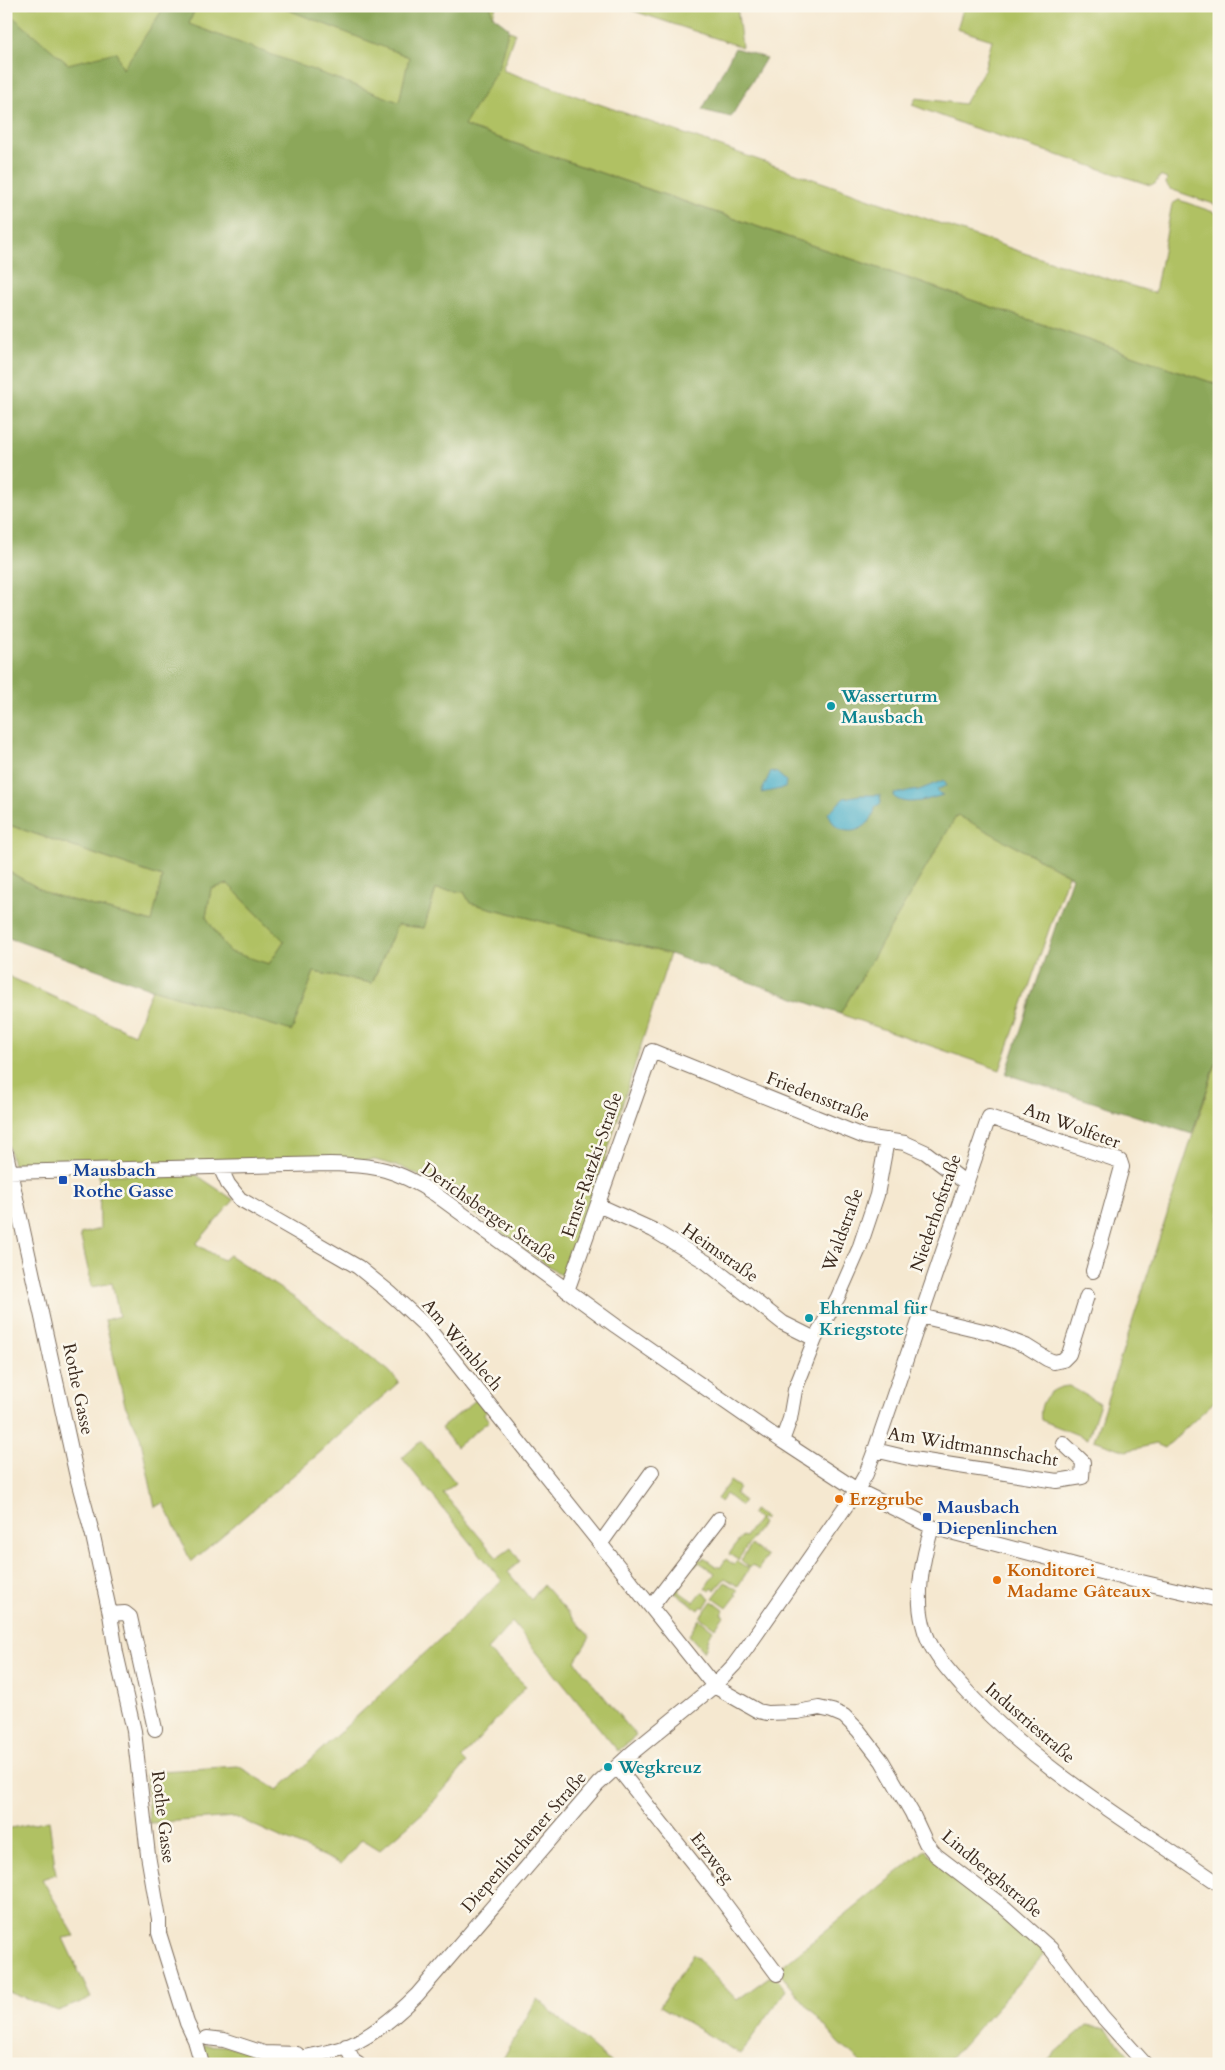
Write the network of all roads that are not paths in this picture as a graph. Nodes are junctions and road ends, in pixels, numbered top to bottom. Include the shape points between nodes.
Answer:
1 (652, 1051) joint
2 (990, 1117) joint
3 (887, 1140) junction
4 (6, 1153) edge
5 (220, 1167) junction
6 (8, 1172) edge
7 (966, 1183) junction
8 (598, 1205) junction
9 (1093, 1271) dead end
10 (567, 1291) junction
11 (1086, 1296) dead end
12 (920, 1316) junction
13 (815, 1339) junction
14 (782, 1442) junction
15 (1063, 1443) dead end
16 (875, 1450) junction
17 (652, 1472) dead end
18 (857, 1490) junction
19 (719, 1519) dead end
20 (932, 1527) junction
21 (601, 1543) junction
22 (1219, 1600) edge
23 (652, 1606) junction
24 (110, 1614) junction
25 (714, 1686) junction
26 (155, 1729) dead end
27 (617, 1767) junction
28 (1219, 1884) edge
29 (777, 1974) dead end
30 (346, 2046) junction
31 (201, 2049) edge
32 (317, 2054) junction
33 (278, 2064) edge
34 (358, 2064) edge
35 (1145, 2064) edge

1 - 3 street, Friedensstraße via 865,1137
1 - 8 street, Ernst-Ratzki-Straße
2 - 7 street, Niederhofstraße
2 - 9 street, Am Wolfeter via 1120,1161 1122,1166
3 - 7 street, Friedensstraße via 905,1143 925,1152
3 - 13 street, Waldstraße via 877,1195 859,1250
4 - 6 street, Rothe Gasse
5 - 6 street, Derichsberger Straße
5 - 10 street, Derichsberger Straße via 355,1164 395,1172 435,1194
5 - 21 street, Am Wimblech via 240,1199 358,1267 414,1315 446,1350
6 - 24 street, Rothe Gasse
7 - 12 street, Niederhofstraße
8 - 10 street, Ernst-Ratzki-Straße
8 - 13 street, Heimstraße via 653,1230 706,1262 783,1323
10 - 14 street, Derichsberger Straße
11 - 12 street via 1069,1354 1054,1362 1026,1346 992,1333
12 - 16 street, Niederhofstraße
13 - 14 street, Waldstraße via 795,1390
14 - 18 street, Derichsberger Straße
15 - 16 street, Am Widtmannschacht via 1083,1462 1082,1477 1057,1481
16 - 18 street, Niederhofstraße
17 - 21 street
18 - 20 street, Derichsberger Straße
18 - 25 street, Diepenlinchener Straße via 748,1646
19 - 23 street
20 - 22 street, Derichsberger Straße
20 - 28 street, Industriestraße via 924,1556 921,1613 924,1631 935,1654 951,1674 983,1710 1038,1759
21 - 23 street, Am Wimblech
23 - 25 street, Am Wimblech
24 - 26 street via 125,1613 130,1617
24 - 31 street, Rothe Gasse via 134,1730 159,1933 186,2023
25 - 27 street, Diepenlinchener Straße
25 - 35 street, Lindberghstraße via 758,1711 797,1712 818,1708 844,1716 882,1761 926,1843 936,1855 1004,1907 1051,1949 1102,2016
27 - 29 street, Erzweg
27 - 30 street, Diepenlinchener Straße via 598,1784 418,1995 399,2014
30 - 32 street, Diepenlinchener Straße
30 - 34 street
31 - 32 street via 224,2040 264,2053
32 - 33 street, Diepenlinchener Straße

